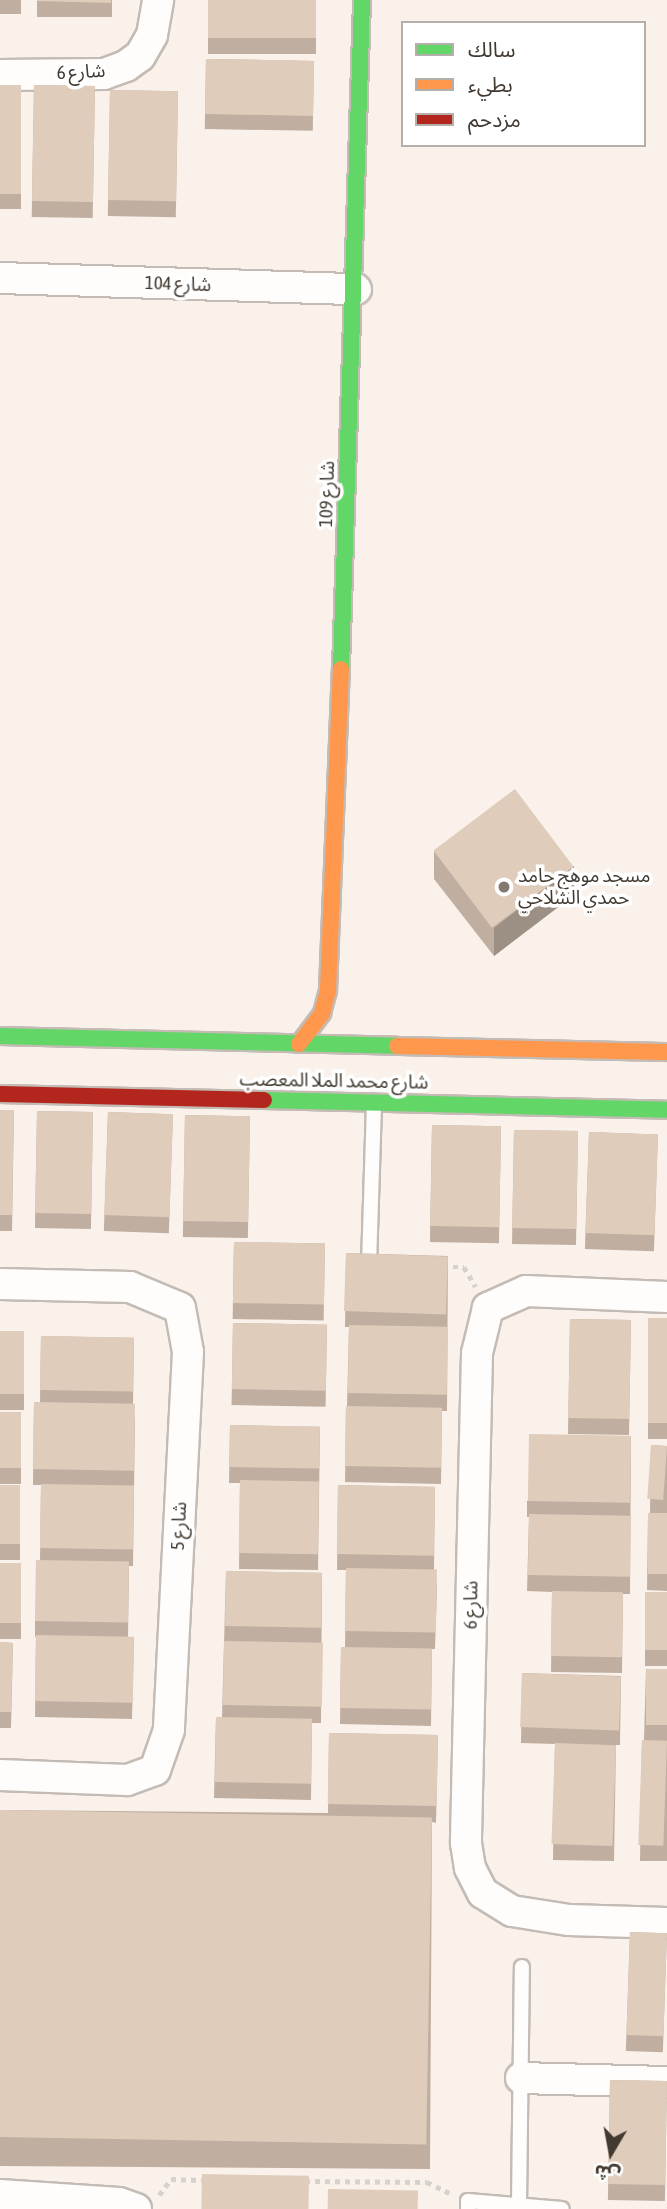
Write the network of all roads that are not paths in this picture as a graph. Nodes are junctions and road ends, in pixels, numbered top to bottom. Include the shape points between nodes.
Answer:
1 (158, 0) edge
2 (362, 0) edge
3 (0, 75) edge
4 (0, 278) edge
5 (356, 289) junction
6 (328, 990) junction
7 (337, 1014) dead end
8 (348, 1030) dead end
9 (0, 1036) edge
10 (299, 1044) junction
11 (364, 1045) junction
12 (667, 1052) edge
13 (0, 1094) edge
14 (374, 1103) junction
15 (667, 1110) edge
16 (369, 1264) edge
17 (0, 1284) edge
18 (667, 1297) edge
19 (0, 1775) edge
20 (667, 1923) edge
21 (522, 1967) dead end
22 (521, 2078) junction
23 (667, 2082) edge
24 (0, 2195) edge
25 (146, 2204) edge
26 (519, 2204) junction
27 (468, 2205) edge
28 (562, 2209) edge

1 - 3 street, شارع 6 via 152,35 140,57 126,66 104,74
2 - 5 street, شارع 109
4 - 5 street, شارع 104
5 - 6 street, شارع 109
6 - 7 street, شارع 109
6 - 10 street, شارع 109 via 322,1013
8 - 11 street
9 - 10 street, شارع محمد الملا المعصب
10 - 11 street, شارع محمد الملا المعصب
11 - 12 street, شارع محمد الملا المعصب
13 - 14 street, شارع محمد الملا المعصب
14 - 15 street, شارع محمد الملا المعصب
14 - 16 lane
17 - 19 street, شارع 5 via 130,1287 180,1308 188,1352 169,1730 155,1770 127,1780
18 - 20 street, شارع 6 via 526,1291 488,1308 477,1353 466,1829 470,1868 483,1893 512,1911 569,1920
21 - 22 lane
22 - 23 street
22 - 26 lane
24 - 25 street
26 - 27 lane
26 - 28 lane

